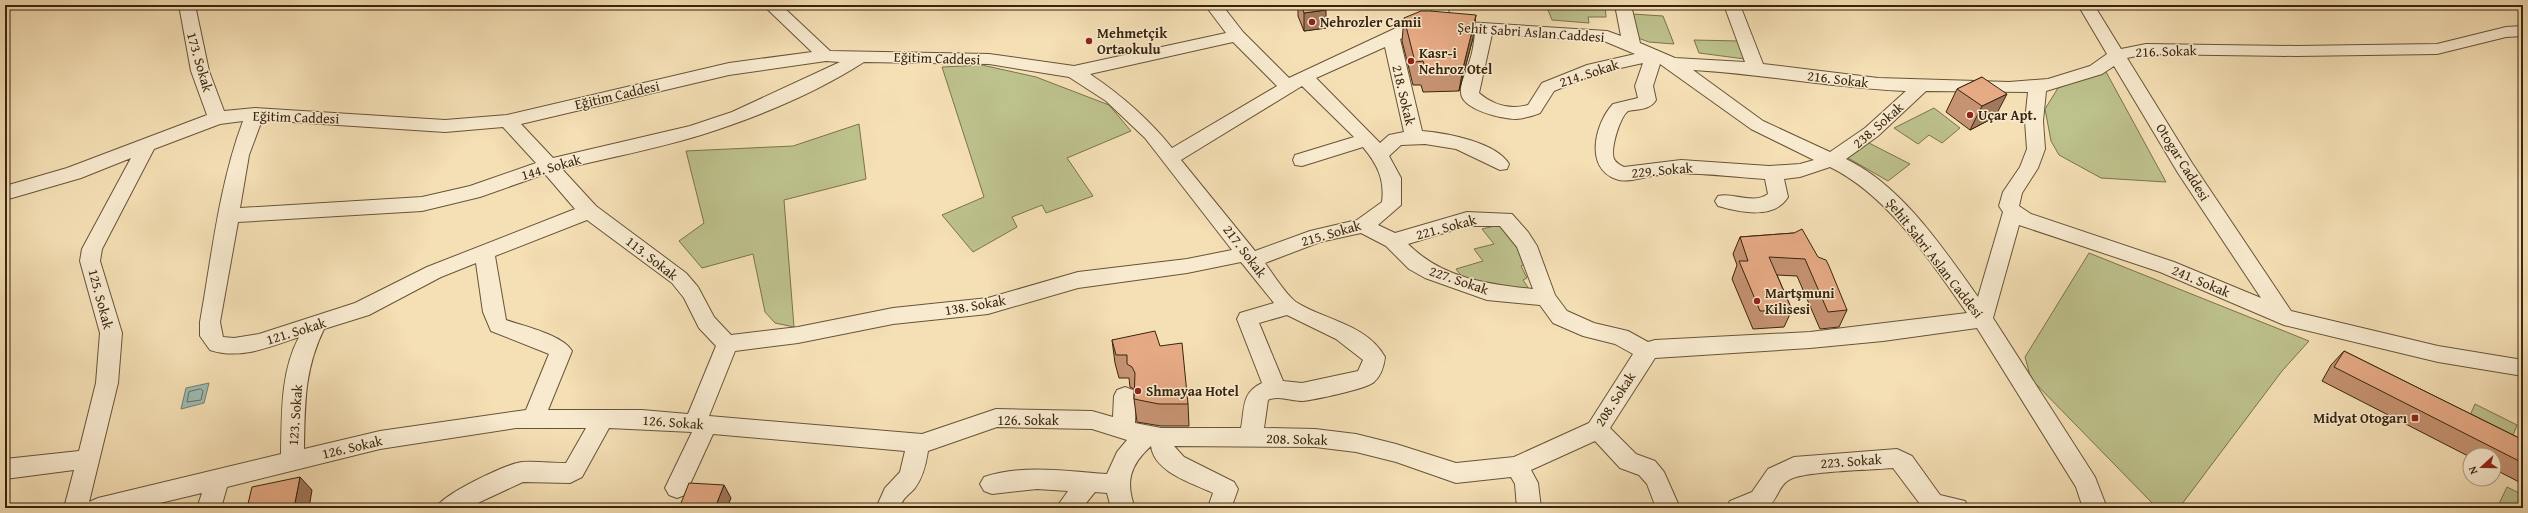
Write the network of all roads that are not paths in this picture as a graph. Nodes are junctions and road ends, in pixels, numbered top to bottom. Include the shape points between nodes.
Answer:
1 (187, 5) edge
2 (771, 5) edge
3 (1213, 5) edge
4 (1440, 5) edge
5 (1623, 5) edge
6 (1732, 5) edge
7 (2086, 5) edge
8 (1444, 26) junction
9 (1485, 28) junction
10 (2523, 31) edge
11 (1237, 36) junction
12 (1390, 37) junction
13 (1632, 46) junction
14 (1654, 55) junction
15 (2118, 55) junction
16 (826, 56) junction
17 (860, 57) junction
18 (1672, 63) junction
19 (1756, 69) junction
20 (1074, 72) junction
21 (1296, 83) junction
22 (1922, 86) junction
23 (2038, 86) junction
24 (255, 114) junction
25 (217, 118) junction
26 (507, 121) junction
27 (1414, 137) junction
28 (1365, 140) junction
29 (146, 147) junction
30 (1380, 154) junction
31 (1170, 158) junction
32 (1302, 160) dead end
33 (1830, 160) junction
34 (1500, 164) dead end
35 (547, 166) junction
36 (1773, 171) junction
37 (7, 196) edge
38 (1725, 201) dead end
39 (589, 211) junction
40 (2013, 212) junction
41 (228, 216) junction
42 (1363, 226) junction
43 (1393, 241) junction
44 (485, 252) junction
45 (1248, 257) junction
46 (1546, 298) junction
47 (1288, 307) junction
48 (2284, 317) junction
49 (1982, 319) junction
50 (316, 325) junction
51 (727, 344) junction
52 (1647, 352) junction
53 (2523, 368) edge
54 (1274, 389) junction
55 (1125, 396) dead end
56 (533, 419) junction
57 (602, 419) junction
58 (701, 423) junction
59 (1597, 429) junction
60 (1123, 430) junction
61 (1155, 436) junction
62 (1251, 437) junction
63 (918, 443) junction
64 (87, 459) junction
65 (292, 462) junction
66 (9, 464) edge
67 (1517, 466) junction
68 (218, 478) junction
69 (1089, 483) junction
70 (992, 484) dead end
71 (1117, 484) junction
72 (677, 488) dead end
73 (76, 508) edge
74 (98, 508) edge
75 (209, 508) edge
76 (448, 508) edge
77 (888, 508) edge
78 (1068, 508) edge
79 (1123, 508) edge
80 (1224, 508) edge
81 (1529, 508) edge
82 (1668, 508) edge
83 (1738, 508) edge
84 (1942, 508) edge
85 (2095, 508) edge

1 - 25 street, 173. Sokak via 200,71
2 - 16 street
3 - 11 street, 215. Sokak
4 - 8 street
5 - 13 street
6 - 19 street
7 - 15 street, Otogar Caddesi
8 - 9 street, Şehit Sabri Aslan Caddesi
8 - 12 street, Şehit Sabri Aslan Caddesi via 1418,28
9 - 13 street, Şehit Sabri Aslan Caddesi via 1607,36
9 - 14 street, 214. Sokak via 1470,95 1484,108 1511,113 1534,109 1548,87 1593,69
10 - 15 street, 216. Sokak via 2506,32 2437,49 2146,49
11 - 20 street, Eğitim Caddesi
11 - 21 street, 215. Sokak
12 - 21 street, Şehit Sabri Aslan Caddesi
12 - 27 street, 218. Sokak
13 - 14 street, Şehit Sabri Aslan Caddesi
14 - 18 street, Şehit Sabri Aslan Caddesi
14 - 36 street, 229. Sokak via 1644,86 1647,100 1644,103 1622,106 1616,112 1603,146 1606,162 1612,170 1621,174 1689,166
15 - 23 street, 216. Sokak via 2096,70
15 - 48 street, Otogar Caddesi via 2184,168
16 - 17 street, Eğitim Caddesi
16 - 26 street, Eğitim Caddesi via 729,69
17 - 20 street, Eğitim Caddesi via 989,60
17 - 35 street, 144. Sokak via 836,72 738,116 694,131
18 - 19 street, 216. Sokak
18 - 33 street, Şehit Sabri Aslan Caddesi via 1757,125
19 - 22 street, 216. Sokak via 1878,84
20 - 31 street, 217. Sokak via 1112,97 1151,134
21 - 28 street, 215. Sokak
21 - 31 street, Şehit Sabri Aslan Caddesi
22 - 23 street, 216. Sokak
22 - 33 street, 238. Sokak via 1853,147
23 - 40 street via 2034,120 2036,149 2029,168 2013,192 2009,206
24 - 25 street, Eğitim Caddesi
24 - 26 street, Eğitim Caddesi via 445,126
24 - 41 street, 121. Sokak via 240,155
25 - 29 street, Eğitim Caddesi
26 - 35 street, 113. Sokak via 526,136
27 - 30 street, 218. Sokak via 1396,139
27 - 34 street via 1450,141 1490,156
28 - 30 street, 215. Sokak
28 - 32 street
29 - 37 street, Eğitim Caddesi
29 - 64 street, 125. Sokak via 92,249 90,260 111,333 107,383
30 - 42 street, 215. Sokak via 1390,172 1394,188 1391,205
31 - 45 street, 217. Sokak via 1228,228
33 - 36 street, 229. Sokak via 1796,171
33 - 49 street, Şehit Sabri Aslan Caddesi via 1854,171 1882,190 1936,256
35 - 39 street, 113. Sokak
35 - 41 street, 144. Sokak via 473,192 422,204
36 - 38 street via 1778,197 1773,202 1751,206
39 - 44 street, 121. Sokak
39 - 51 street, 113. Sokak via 642,248 680,279 698,303 705,320
40 - 48 street, 241. Sokak via 2024,219 2167,267
40 - 49 street
41 - 50 street, 121. Sokak via 210,322 212,336 217,344 234,346 259,342
42 - 43 street, 227. Sokak
42 - 45 street, 215. Sokak via 1317,236
43 - 46 street, 227. Sokak via 1416,264 1432,273 1487,292
43 - 46 street, 221. Sokak via 1467,219 1505,219 1515,228 1532,255
44 - 50 street, 121. Sokak via 434,272 362,309
44 - 56 street via 492,312 498,325 550,344 561,351
45 - 47 street, 217. Sokak
45 - 51 street, 138. Sokak via 1078,280 988,306 893,316 798,335
46 - 52 street via 1560,318 1590,330 1621,337
47 - 54 street via 1247,319
47 - 54 street via 1334,326 1362,345 1374,357 1373,367 1366,377 1348,383 1302,392
48 - 53 street, 241. Sokak via 2438,354
49 - 52 street via 1868,335 1655,348
49 - 85 street, Şehit Sabri Aslan Caddesi via 2087,484
50 - 65 street, 123. Sokak via 302,352 294,394
51 - 58 street
52 - 59 street, 208. Sokak
54 - 62 street via 1258,395
55 - 60 street
56 - 57 street, 126. Sokak
56 - 65 street, 126. Sokak via 516,419 417,434
57 - 58 street, 126. Sokak
57 - 76 street via 570,473 521,472 468,495
58 - 63 street, 126. Sokak
58 - 72 street
59 - 67 street, 208. Sokak
59 - 82 street via 1628,461 1647,468 1656,479
60 - 61 street, 126. Sokak
60 - 63 street, 126. Sokak via 1092,420 996,418 944,437
61 - 62 street, 126. Sokak
61 - 71 street via 1128,452 1119,470
61 - 80 street via 1163,452 1176,464 1226,489 1221,504
62 - 67 street, 208. Sokak via 1315,438 1356,443 1456,473
63 - 77 street via 912,472 905,484 895,490
64 - 66 street
64 - 73 street, 125. Sokak
65 - 68 street, 126. Sokak
67 - 81 street via 1526,483
68 - 74 street, 126. Sokak
68 - 75 street
69 - 70 street via 1036,479
69 - 71 street
69 - 78 street
71 - 79 street
83 - 84 street, 223. Sokak via 1766,495 1772,479 1797,465 1897,458 1906,462 1929,497

